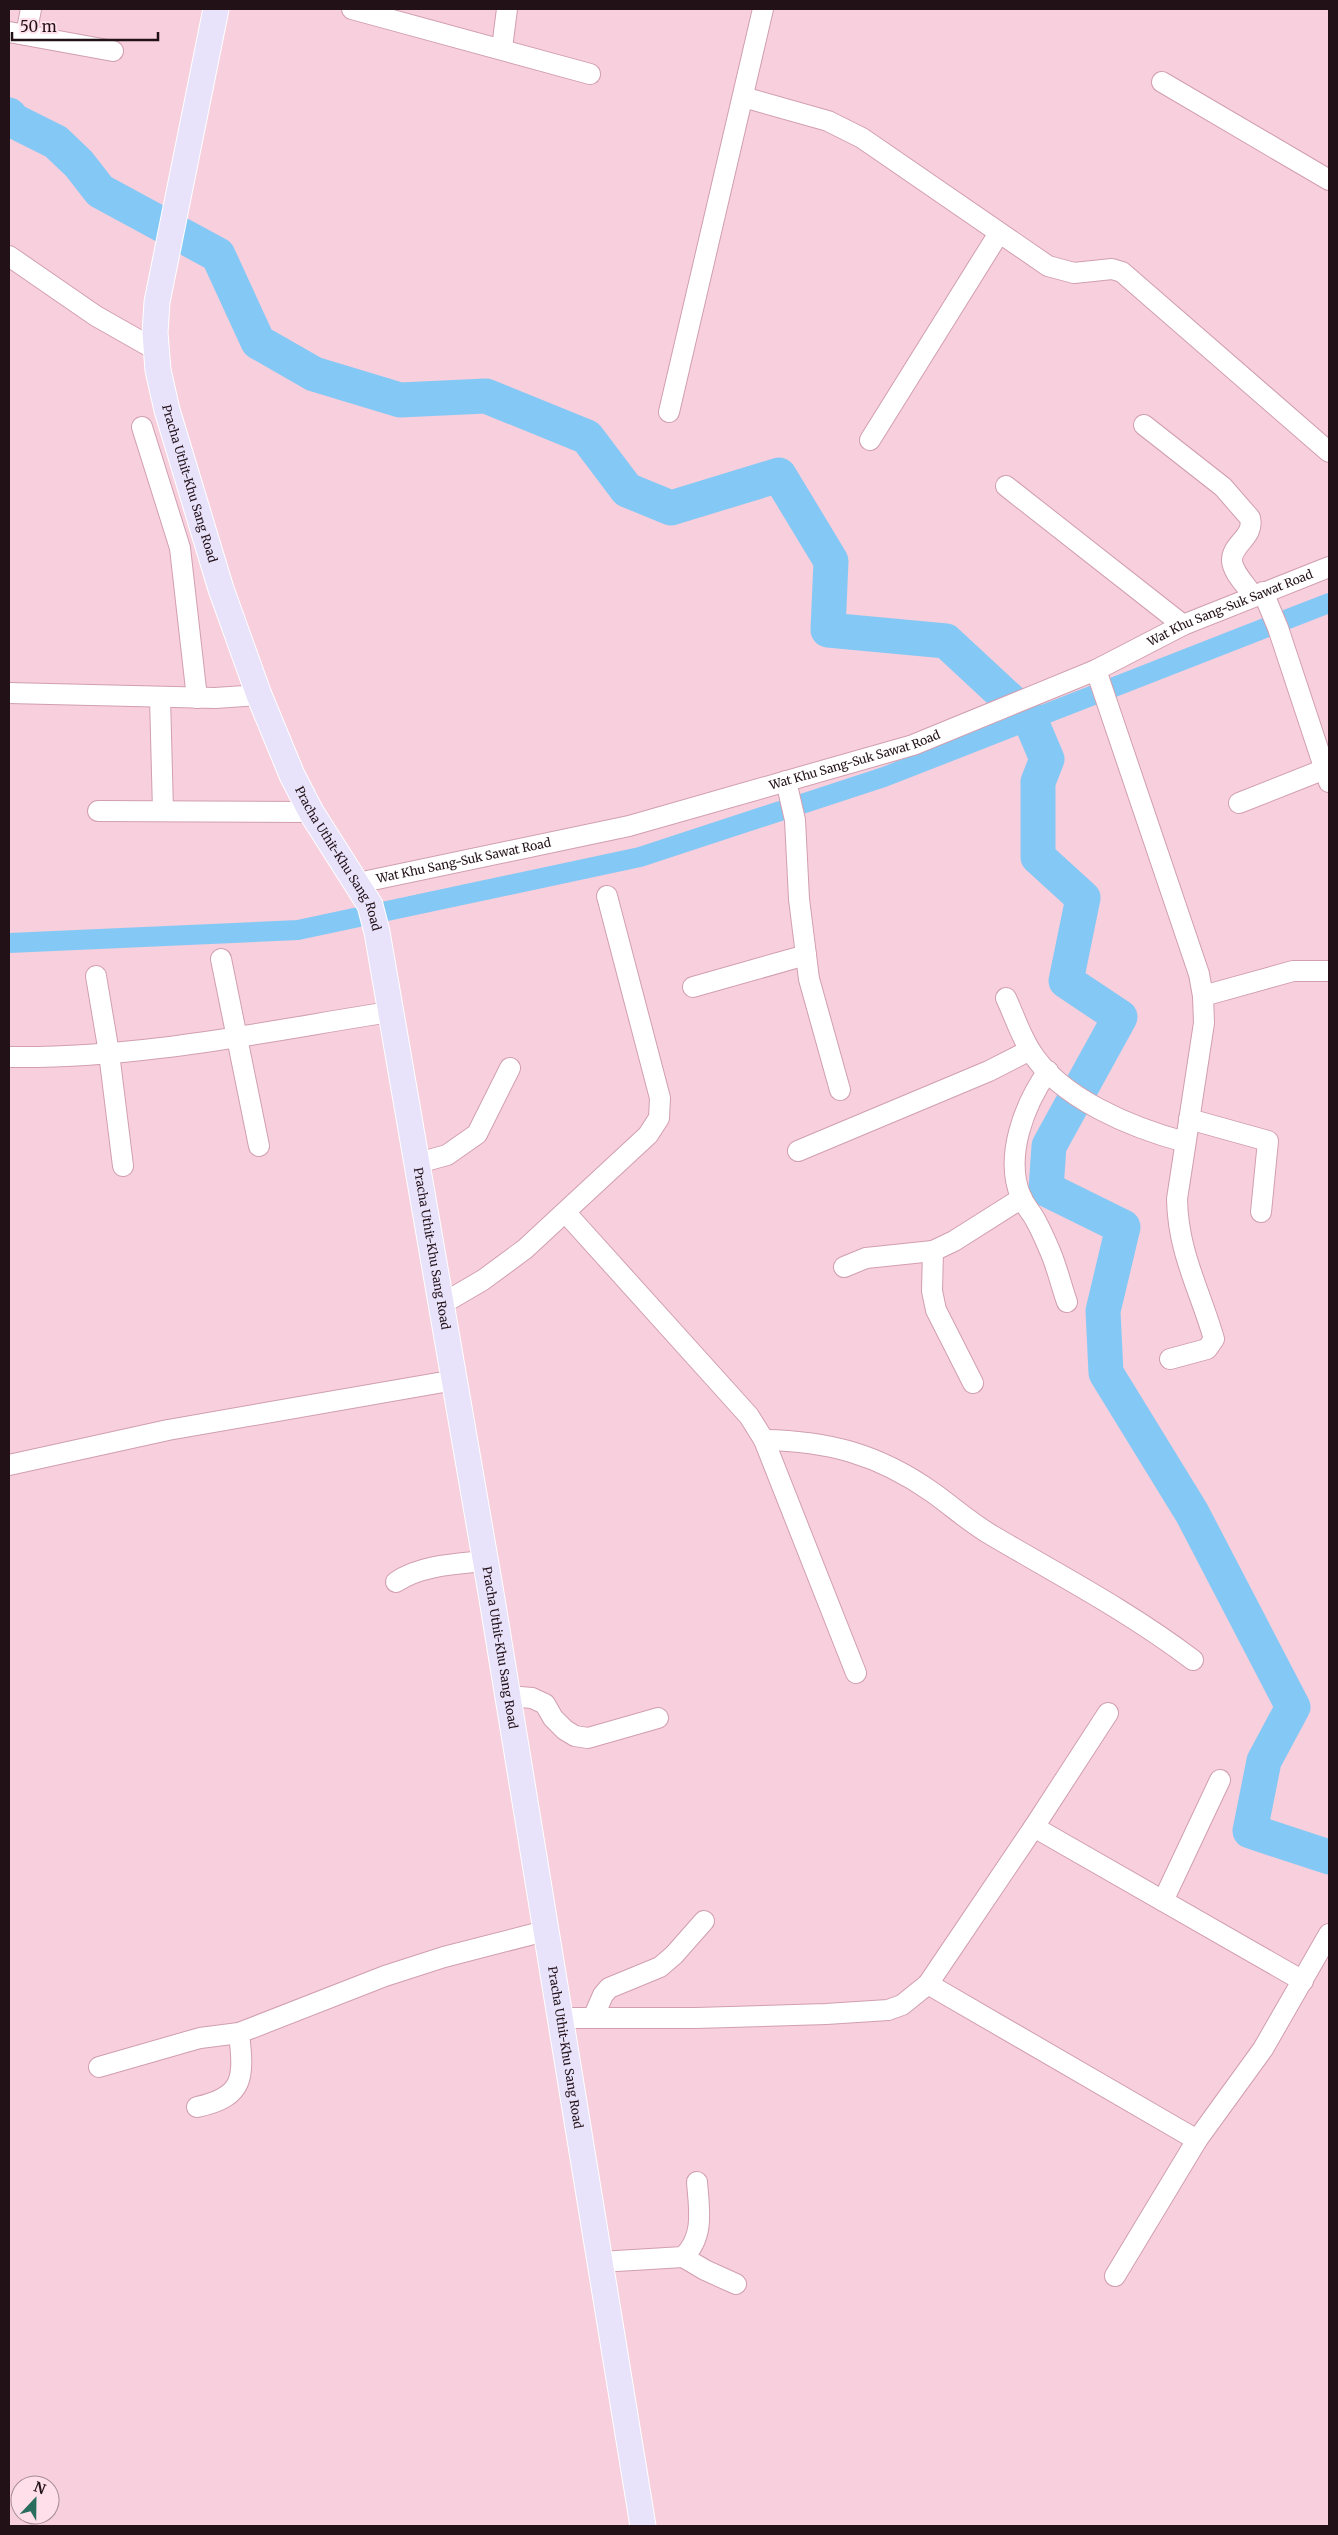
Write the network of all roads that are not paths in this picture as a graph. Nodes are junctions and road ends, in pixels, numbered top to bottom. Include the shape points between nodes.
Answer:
1 (31, 9) edge
2 (216, 9) edge
3 (352, 9) edge
4 (507, 9) edge
5 (763, 9) edge
6 (18, 33) edge
7 (502, 48) junction
8 (113, 51) dead end
9 (590, 74) dead end
10 (1162, 82) dead end
11 (743, 97) junction
12 (1329, 180) edge
13 (999, 233) junction
14 (9, 256) edge
15 (156, 350) junction
16 (669, 412) dead end
17 (1144, 424) dead end
18 (142, 428) dead end
19 (870, 440) dead end
20 (1329, 452) edge
21 (1006, 486) dead end
22 (1328, 570) edge
23 (1258, 594) junction
24 (1183, 625) junction
25 (1096, 670) junction
26 (9, 693) edge
27 (259, 695) junction
28 (160, 697) junction
29 (197, 698) junction
30 (1327, 776) edge
31 (787, 790) junction
32 (1239, 803) dead end
33 (98, 811) dead end
34 (163, 811) junction
35 (311, 812) junction
36 (358, 883) junction
37 (607, 896) dead end
38 (806, 955) junction
39 (221, 959) dead end
40 (1329, 971) edge
41 (96, 976) dead end
42 (692, 987) dead end
43 (1203, 996) junction
44 (1006, 998) dead end
45 (389, 1012) junction
46 (238, 1036) junction
47 (1030, 1050) junction
48 (109, 1053) junction
49 (9, 1057) edge
50 (510, 1068) dead end
51 (1048, 1071) junction
52 (840, 1090) dead end
53 (1189, 1119) junction
54 (1185, 1142) junction
55 (259, 1146) dead end
56 (798, 1151) dead end
57 (418, 1163) junction
58 (122, 1166) dead end
59 (1022, 1198) junction
60 (1261, 1212) dead end
61 (566, 1214) junction
62 (933, 1251) junction
63 (844, 1267) dead end
64 (1067, 1302) dead end
65 (442, 1304) junction
66 (1170, 1360) dead end
67 (455, 1380) junction
68 (973, 1383) dead end
69 (764, 1440) junction
70 (9, 1465) edge
71 (486, 1561) junction
72 (396, 1582) dead end
73 (1193, 1660) dead end
74 (856, 1673) dead end
75 (508, 1696) junction
76 (1108, 1713) dead end
77 (658, 1718) dead end
78 (1220, 1780) dead end
79 (1034, 1827) junction
80 (1163, 1901) junction
81 (704, 1921) dead end
82 (545, 1931) junction
83 (1329, 1934) edge
84 (1302, 1981) junction
85 (928, 1984) junction
86 (559, 2018) junction
87 (593, 2018) junction
88 (239, 2033) junction
89 (99, 2067) dead end
90 (196, 2107) dead end
91 (1197, 2140) junction
92 (697, 2182) dead end
93 (683, 2257) junction
94 (600, 2262) junction
95 (1116, 2276) dead end
96 (736, 2284) dead end
97 (643, 2526) edge

1 - 6 street
2 - 15 main road, Pracha Uthit-Khu Sang Road via 157,302
3 - 7 street
4 - 7 street
5 - 11 street
6 - 8 street
7 - 9 street
10 - 12 street
11 - 13 street via 828,121 862,138
11 - 16 street
13 - 19 street
13 - 20 street via 1060,271 1074,273 1112,269 1122,272
14 - 15 street via 96,316
15 - 27 main road, Pracha Uthit-Khu Sang Road via 167,410 221,589
17 - 23 street via 1223,486 1250,518 1250,532 1234,552 1232,560 1234,568
18 - 29 street via 180,548
21 - 24 street
22 - 23 street, Wat Khu Sang-Suk Sawat Road
23 - 24 street, Wat Khu Sang-Suk Sawat Road
23 - 30 street via 1274,620
24 - 25 street, Wat Khu Sang-Suk Sawat Road
25 - 31 street, Wat Khu Sang-Suk Sawat Road via 913,745
25 - 43 street via 1199,974
26 - 28 street
27 - 29 street
27 - 35 main road, Pracha Uthit-Khu Sang Road
28 - 29 street
28 - 34 street
30 - 32 street
31 - 36 street, Wat Khu Sang-Suk Sawat Road
31 - 38 street via 794,820
33 - 34 street
34 - 35 street
35 - 36 main road, Pracha Uthit-Khu Sang Road
36 - 45 main road, Pracha Uthit-Khu Sang Road via 370,905 377,932
37 - 61 street via 660,1098 659,1118 648,1135
38 - 42 street
38 - 52 street via 809,979
39 - 46 street
40 - 43 street via 1293,971
41 - 48 street
43 - 53 street via 1204,1023
44 - 47 street
45 - 46 street
45 - 57 main road, Pracha Uthit-Khu Sang Road
46 - 48 street via 186,1046
46 - 55 street
47 - 51 street
47 - 56 street via 990,1072
48 - 49 street
48 - 58 street
50 - 57 street via 478,1134 447,1154
51 - 54 street via 1068,1089 1120,1121
51 - 59 street via 1036,1089 1019,1136 1014,1164
53 - 54 street
53 - 60 street via 1268,1141
54 - 66 street via 1177,1199 1178,1226 1188,1268 1214,1339 1207,1349
57 - 65 main road, Pracha Uthit-Khu Sang Road
59 - 62 street
59 - 64 street via 1051,1254
61 - 65 street via 484,1280
61 - 69 street via 749,1416
62 - 63 street via 866,1258
62 - 68 street via 932,1291 936,1310
65 - 67 main road, Pracha Uthit-Khu Sang Road
67 - 70 street via 168,1430
67 - 71 main road, Pracha Uthit-Khu Sang Road
69 - 73 street via 799,1440 835,1446 884,1464 932,1492 991,1535 1150,1628
69 - 74 street
71 - 72 street via 407,1574
71 - 75 main road, Pracha Uthit-Khu Sang Road
75 - 77 street via 532,1698 546,1704 553,1718 565,1730 588,1738
75 - 82 main road, Pracha Uthit-Khu Sang Road
76 - 79 street
78 - 80 street
79 - 80 street
79 - 85 street
80 - 84 street
81 - 87 street via 660,1966 610,1988 602,1995
82 - 86 main road, Pracha Uthit-Khu Sang Road
82 - 88 street via 427,1962
83 - 84 street
84 - 91 street via 1263,2049
85 - 87 street via 902,2005 888,2010 706,2018
85 - 91 street
86 - 87 street
86 - 94 main road, Pracha Uthit-Khu Sang Road
88 - 89 street via 200,2038
88 - 90 street via 242,2063 238,2083 230,2095 214,2104
91 - 95 street
92 - 93 street via 700,2226 690,2250
93 - 94 street
93 - 96 street
94 - 97 main road, Pracha Uthit-Khu Sang Road

